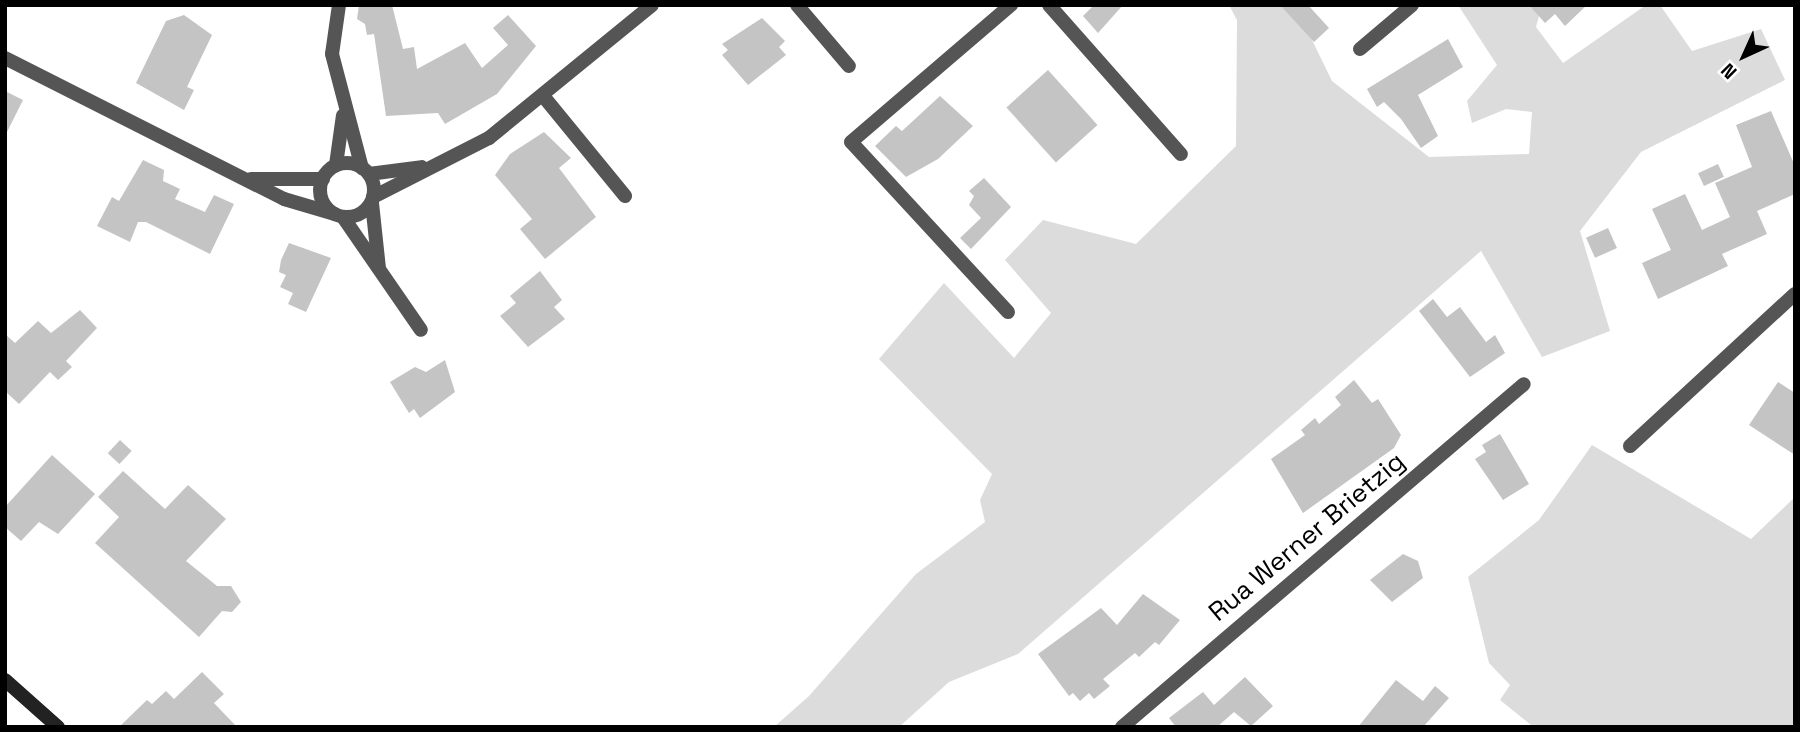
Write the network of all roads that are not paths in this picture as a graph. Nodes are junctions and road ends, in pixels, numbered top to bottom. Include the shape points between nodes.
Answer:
1 (339, 5) edge
2 (652, 5) edge
3 (797, 5) edge
4 (1011, 5) edge
5 (1049, 5) edge
6 (1412, 5) edge
7 (1360, 49) dead end
8 (5, 58) edge
9 (849, 66) dead end
10 (544, 97) junction
11 (343, 110) junction
12 (1181, 154) dead end
13 (433, 165) junction
14 (336, 166) junction
15 (365, 171) junction
16 (250, 179) junction
17 (323, 179) junction
18 (625, 195) dead end
19 (373, 200) junction
20 (339, 216) junction
21 (379, 274) junction
22 (1795, 294) edge
23 (1008, 312) dead end
24 (421, 330) dead end
25 (1524, 384) dead end
26 (1630, 446) dead end
27 (5, 680) edge
28 (58, 727) edge
29 (1122, 727) edge

1 - 11 street via 332,54
2 - 10 street
3 - 9 street
4 - 23 street via 851,142
5 - 12 street
6 - 7 street
8 - 16 street
10 - 13 street via 488,138
10 - 18 street
11 - 14 street
11 - 15 street
13 - 15 street
13 - 19 street
14 - 15 street
14 - 17 street
15 - 19 street
16 - 17 street
16 - 20 street via 285,199
17 - 20 street via 320,195
19 - 20 street via 360,215
19 - 21 street
20 - 21 street
21 - 24 street
22 - 26 street
25 - 29 street, Rua Werner Brietzig
27 - 28 street

